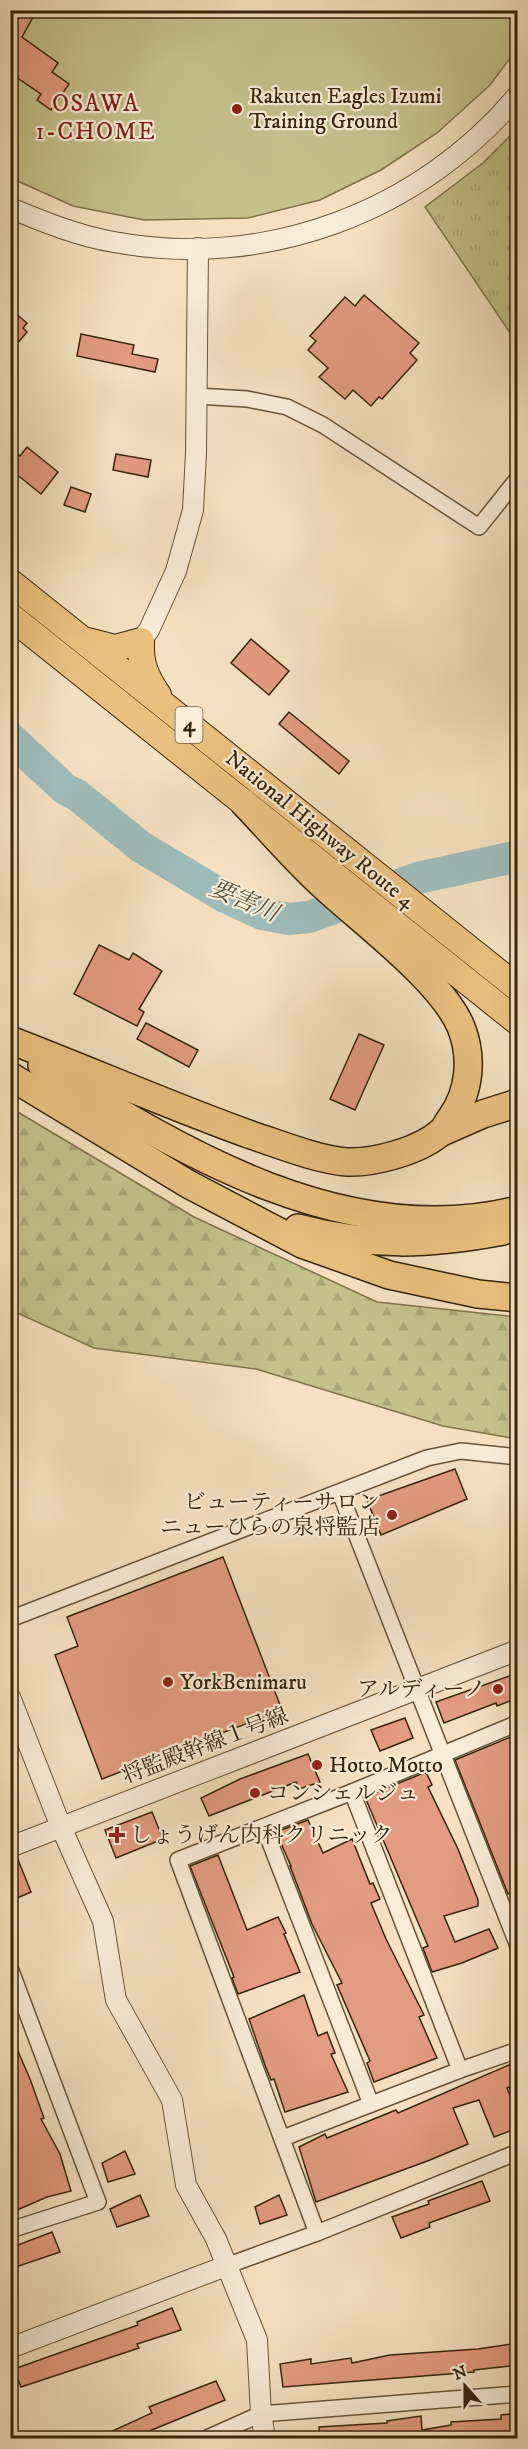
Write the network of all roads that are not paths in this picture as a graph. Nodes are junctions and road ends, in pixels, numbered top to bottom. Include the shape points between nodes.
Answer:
1 (518, 95) edge
2 (10, 208) edge
3 (198, 248) junction
4 (197, 396) junction
5 (518, 478) edge
6 (10, 582) edge
7 (10, 616) edge
8 (80, 638) junction
9 (141, 641) junction
10 (166, 707) junction
11 (244, 803) joint
12 (372, 916) junction
13 (518, 988) edge
14 (518, 1022) edge
15 (10, 1040) edge
16 (10, 1045) edge
17 (10, 1076) edge
18 (518, 1103) edge
19 (441, 1132) junction
20 (188, 1184) junction
21 (518, 1210) edge
22 (518, 1227) edge
23 (518, 1298) edge
24 (518, 1457) edge
25 (340, 1493) junction
26 (10, 1620) edge
27 (518, 1650) edge
28 (417, 1691) junction
29 (10, 1697) edge
30 (518, 1723) edge
31 (442, 1756) junction
32 (352, 1792) junction
33 (61, 1827) junction
34 (264, 1827) junction
35 (10, 1847) edge
36 (518, 1946) edge
37 (10, 1968) edge
38 (518, 2050) edge
39 (460, 2070) junction
40 (371, 2104) junction
41 (282, 2138) junction
42 (518, 2152) edge
43 (10, 2230) edge
44 (317, 2233) junction
45 (226, 2266) junction
46 (10, 2348) edge
47 (518, 2394) edge
48 (261, 2414) junction
49 (207, 2439) edge
50 (266, 2439) edge

1 - 3 street via 467,148 434,174 359,215 278,240
2 - 3 street via 62,229 115,243
3 - 4 street
4 - 5 street via 247,399 287,407 323,425 479,526
4 - 9 street via 193,510 176,572
6 - 8 highway, National Highway Route 4 / 4
7 - 11 highway, National Highway Route 4 / 4
8 - 9 highway via 115,648
8 - 10 highway, National Highway Route 4 / 4
9 - 10 highway via 143,669
10 - 13 highway, National Highway Route 4 / 4
11 - 12 highway
12 - 14 highway, National Highway Route 4
12 - 19 highway via 445,1001 461,1027 468,1057 468,1084 457,1110
15 - 19 highway via 222,1125 291,1149 346,1162 375,1160 407,1151
16 - 21 highway via 201,1157 282,1192 375,1216 423,1220 466,1219
17 - 20 highway
18 - 19 highway
20 - 22 highway via 271,1221 369,1241 425,1243
20 - 23 highway via 302,1244 389,1275 478,1294
24 - 25 street via 461,1451 427,1458
25 - 26 street
25 - 28 street
27 - 28 street, 将監殿幹線１号線
28 - 31 street
28 - 33 street, 将監殿幹線１号線
29 - 33 street
30 - 31 street
31 - 32 street
31 - 36 street
32 - 34 street
32 - 39 street
33 - 35 street, 将監殿幹線１号線
33 - 45 street via 103,1921 116,2000 172,2100 186,2185
34 - 40 street
34 - 41 street via 178,1860
37 - 43 street via 98,2202
38 - 39 street
39 - 40 street
40 - 41 street
41 - 44 street
42 - 44 street
44 - 45 street
45 - 46 street
45 - 48 street via 256,2340
47 - 48 street
48 - 49 street
48 - 50 street

